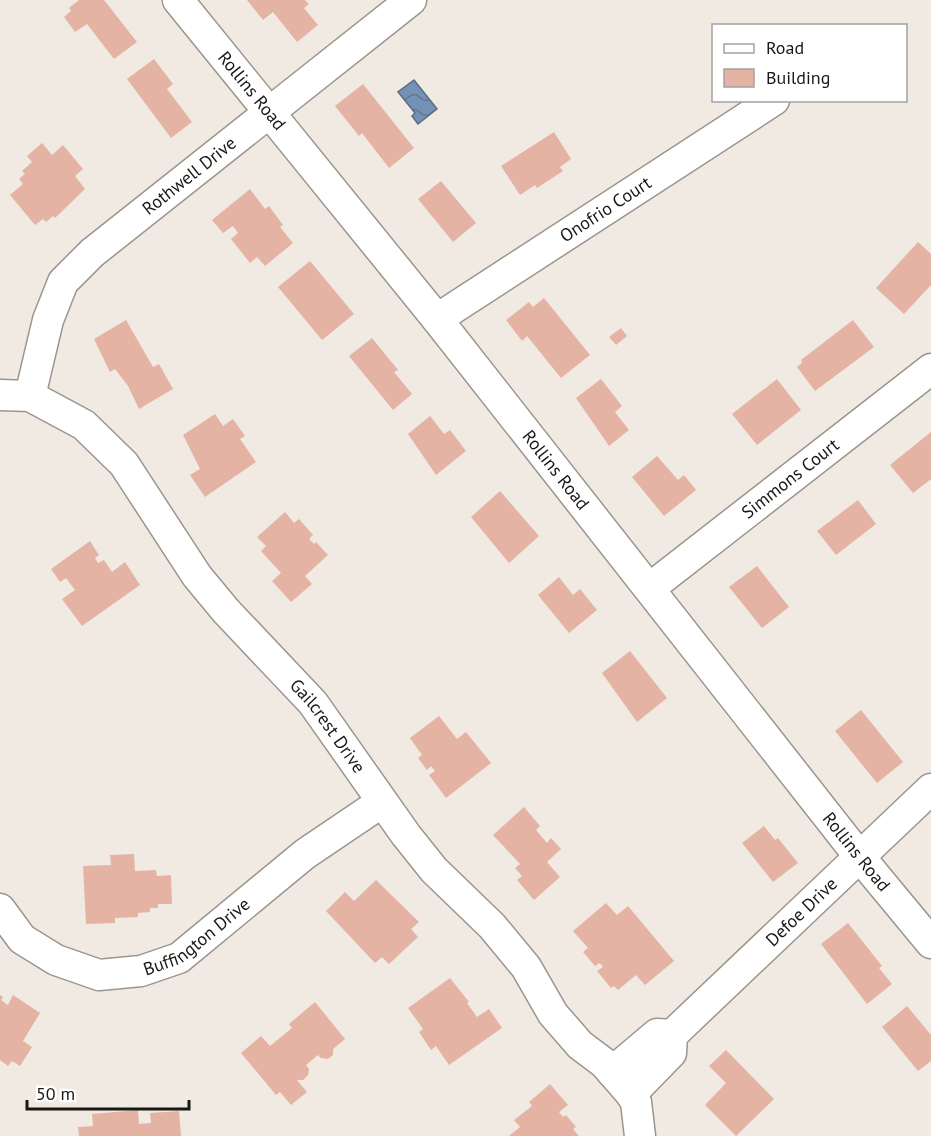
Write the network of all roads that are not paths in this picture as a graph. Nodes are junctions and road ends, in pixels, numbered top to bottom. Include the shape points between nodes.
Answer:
1 (178, 0) edge
2 (411, 0) edge
3 (771, 102) edge
4 (267, 112) junction
5 (437, 320) junction
6 (931, 369) edge
7 (0, 395) edge
8 (30, 396) junction
9 (650, 588) junction
10 (931, 789) edge
11 (382, 802) junction
12 (860, 856) junction
13 (0, 909) edge
14 (931, 943) edge
15 (621, 1083) junction
16 (640, 1136) edge

1 - 4 street, Rollins Road
2 - 4 street, Rothwell Drive
3 - 5 street, Onofrio Court
4 - 5 street, Rollins Road
4 - 8 street, Rothwell Drive via 92,253 63,282 48,320
5 - 9 street, Rollins Road
6 - 9 street, Simmons Court
7 - 8 street
8 - 11 street, Gailcrest Drive via 84,425 124,464 197,576 313,704
9 - 12 street, Rollins Road
10 - 12 street, Defoe Drive
11 - 13 street, Buffington Drive via 305,854 179,958 141,971 99,975 56,960 22,939
11 - 15 street, Gailcrest Drive via 434,870 492,926 579,1045
12 - 14 street, Rollins Road
12 - 15 street, Defoe Drive via 672,1035 657,1035
15 - 16 street via 636,1102

